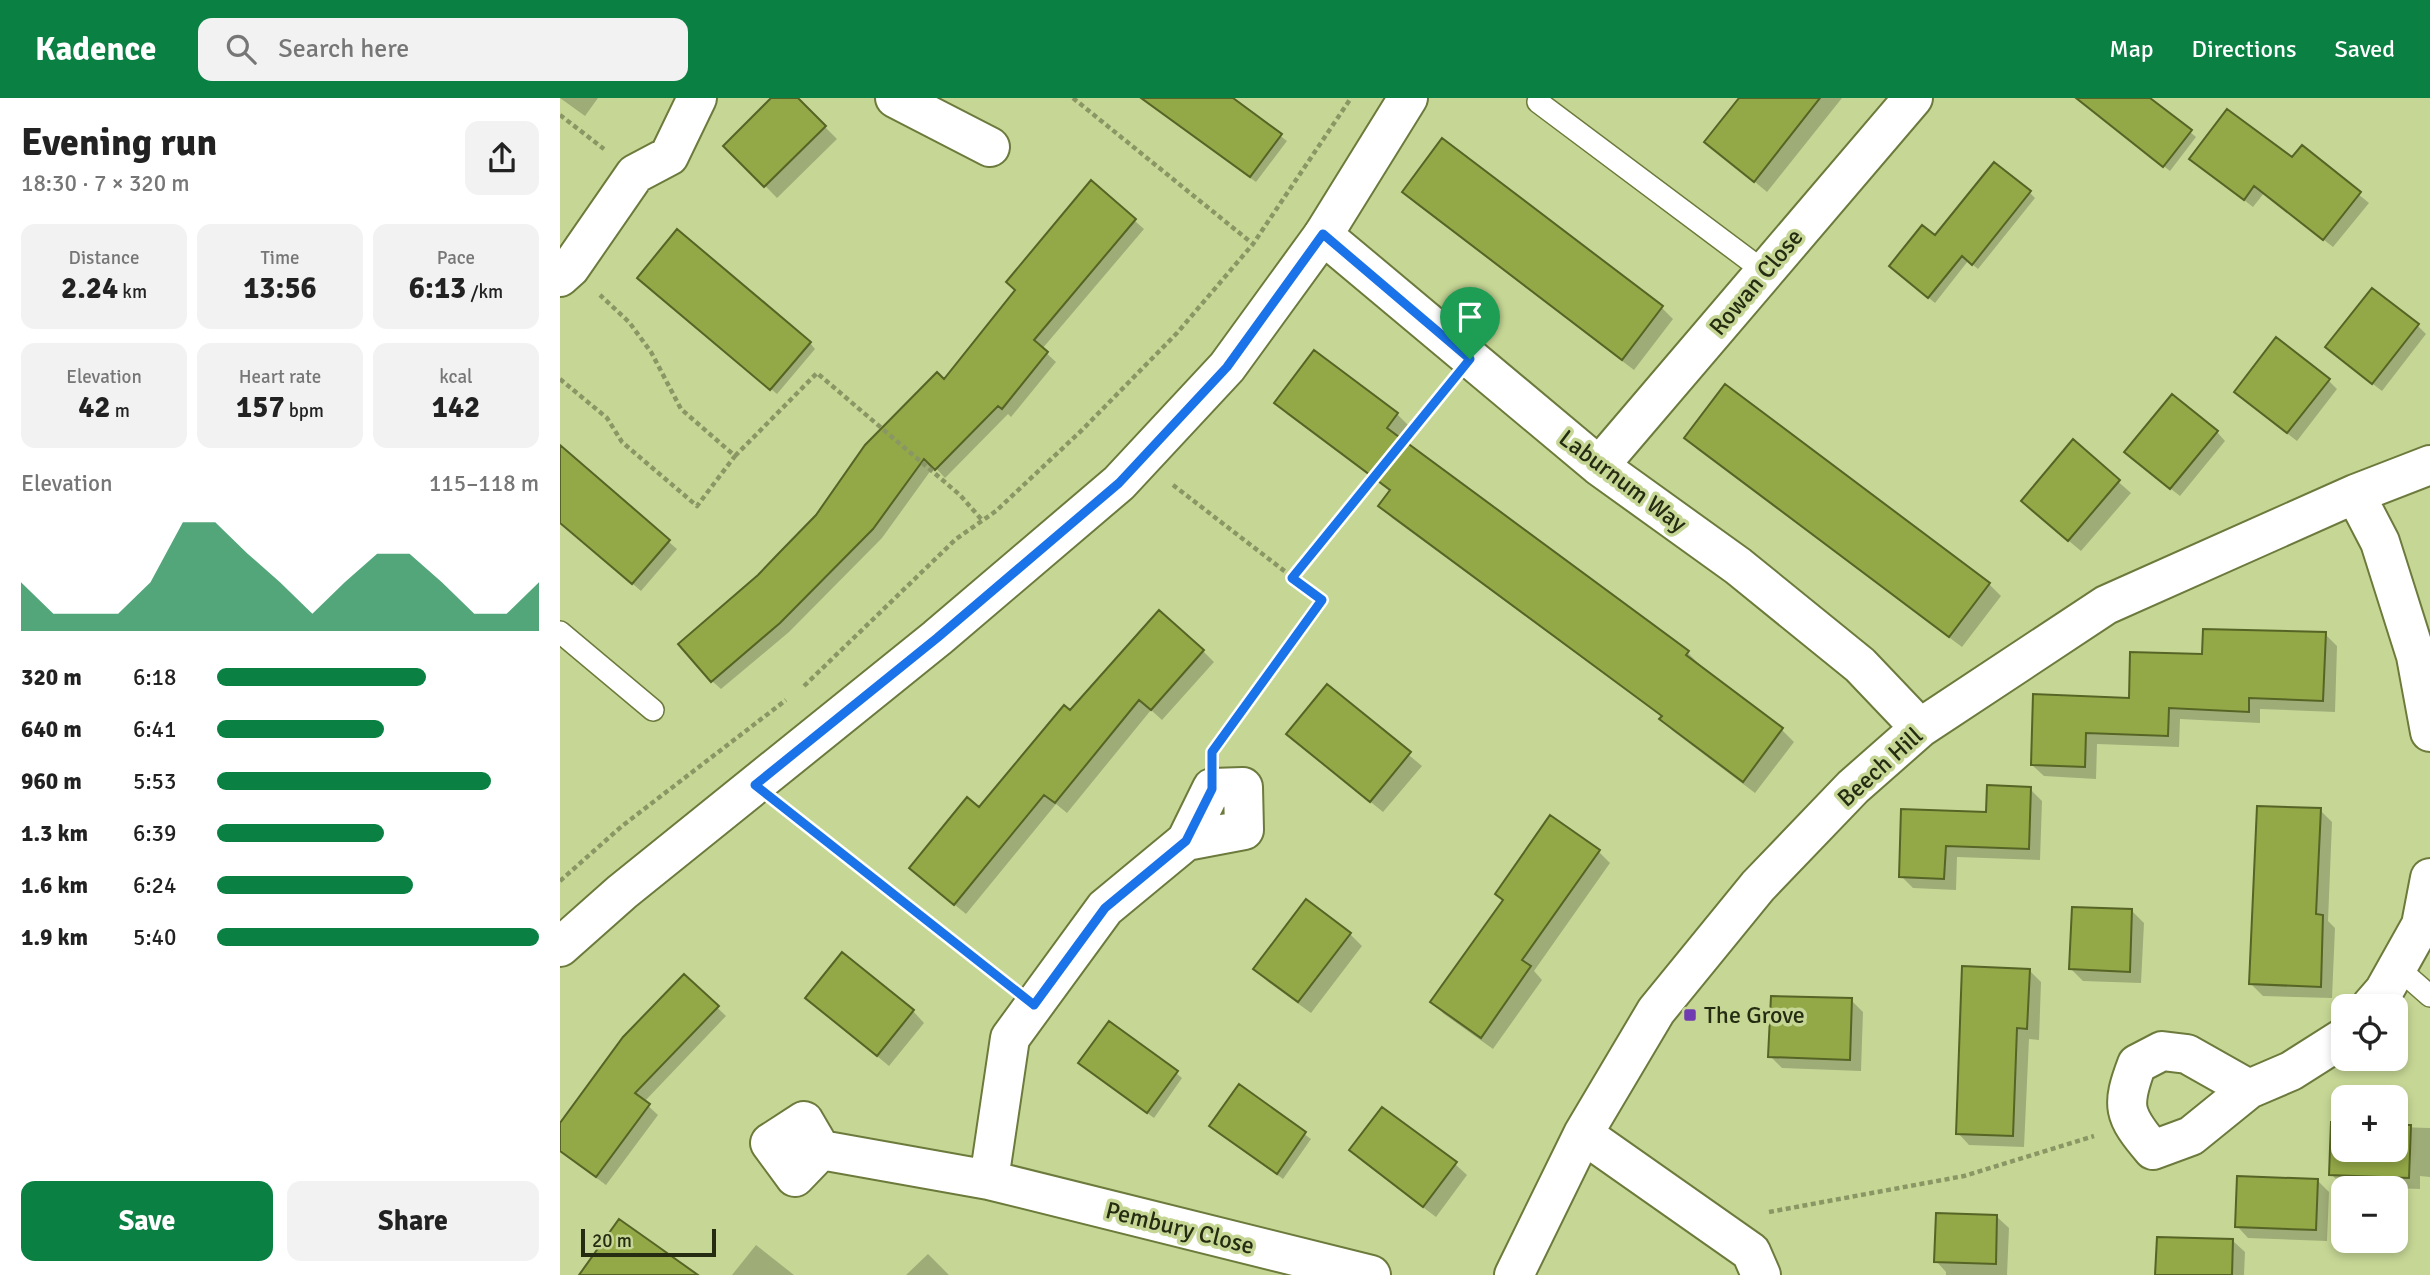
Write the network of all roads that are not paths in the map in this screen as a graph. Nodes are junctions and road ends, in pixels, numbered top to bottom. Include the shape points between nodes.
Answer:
1 (696, 98) edge
2 (1408, 98) edge
3 (1913, 98) edge
4 (913, 102) edge
5 (1538, 102) dead end
6 (990, 148) dead end
7 (1323, 234) junction
8 (1765, 272) junction
9 (565, 273) edge
10 (2430, 465) edge
11 (1599, 466) junction
12 (2355, 494) junction
13 (560, 632) edge
14 (653, 710) dead end
15 (1920, 728) junction
16 (2430, 732) edge
17 (1212, 789) road end
18 (2430, 878) edge
19 (560, 947) edge
20 (2398, 968) junction
21 (2382, 994) edge
22 (2430, 996) edge
23 (2331, 1046) edge
24 (2249, 1089) junction
25 (1583, 1134) junction
26 (821, 1150) dead end
27 (989, 1180) junction
28 (1371, 1275) edge
29 (1514, 1275) edge
30 (1761, 1275) edge

1 - 9 street via 669,156 635,174
2 - 7 street
3 - 8 street, Rowan Close
4 - 6 street
5 - 8 lane
7 - 11 street, Laburnum Way
7 - 19 street via 1227,367 1119,483
8 - 11 street, Rowan Close
10 - 12 street, Beech Hill
11 - 15 street, Laburnum Way via 1738,566 1860,665
12 - 15 street, Beech Hill via 2106,605
12 - 16 street via 2380,542 2416,656
13 - 14 lane
15 - 25 street, Beech Hill via 1853,787 1758,886 1656,1011
17 - 27 street via 1186,841 1105,908 1010,1038
18 - 20 street via 2421,925
20 - 21 street
20 - 22 lane
23 - 24 street via 2291,1072
24 - 24 street via 2191,1136 2153,1150 2132,1125 2126,1093 2137,1064 2162,1051 2187,1054
25 - 29 street, Beech Hill
25 - 30 street via 1751,1252
26 - 27 street, Pembury Close
27 - 28 street, Pembury Close

